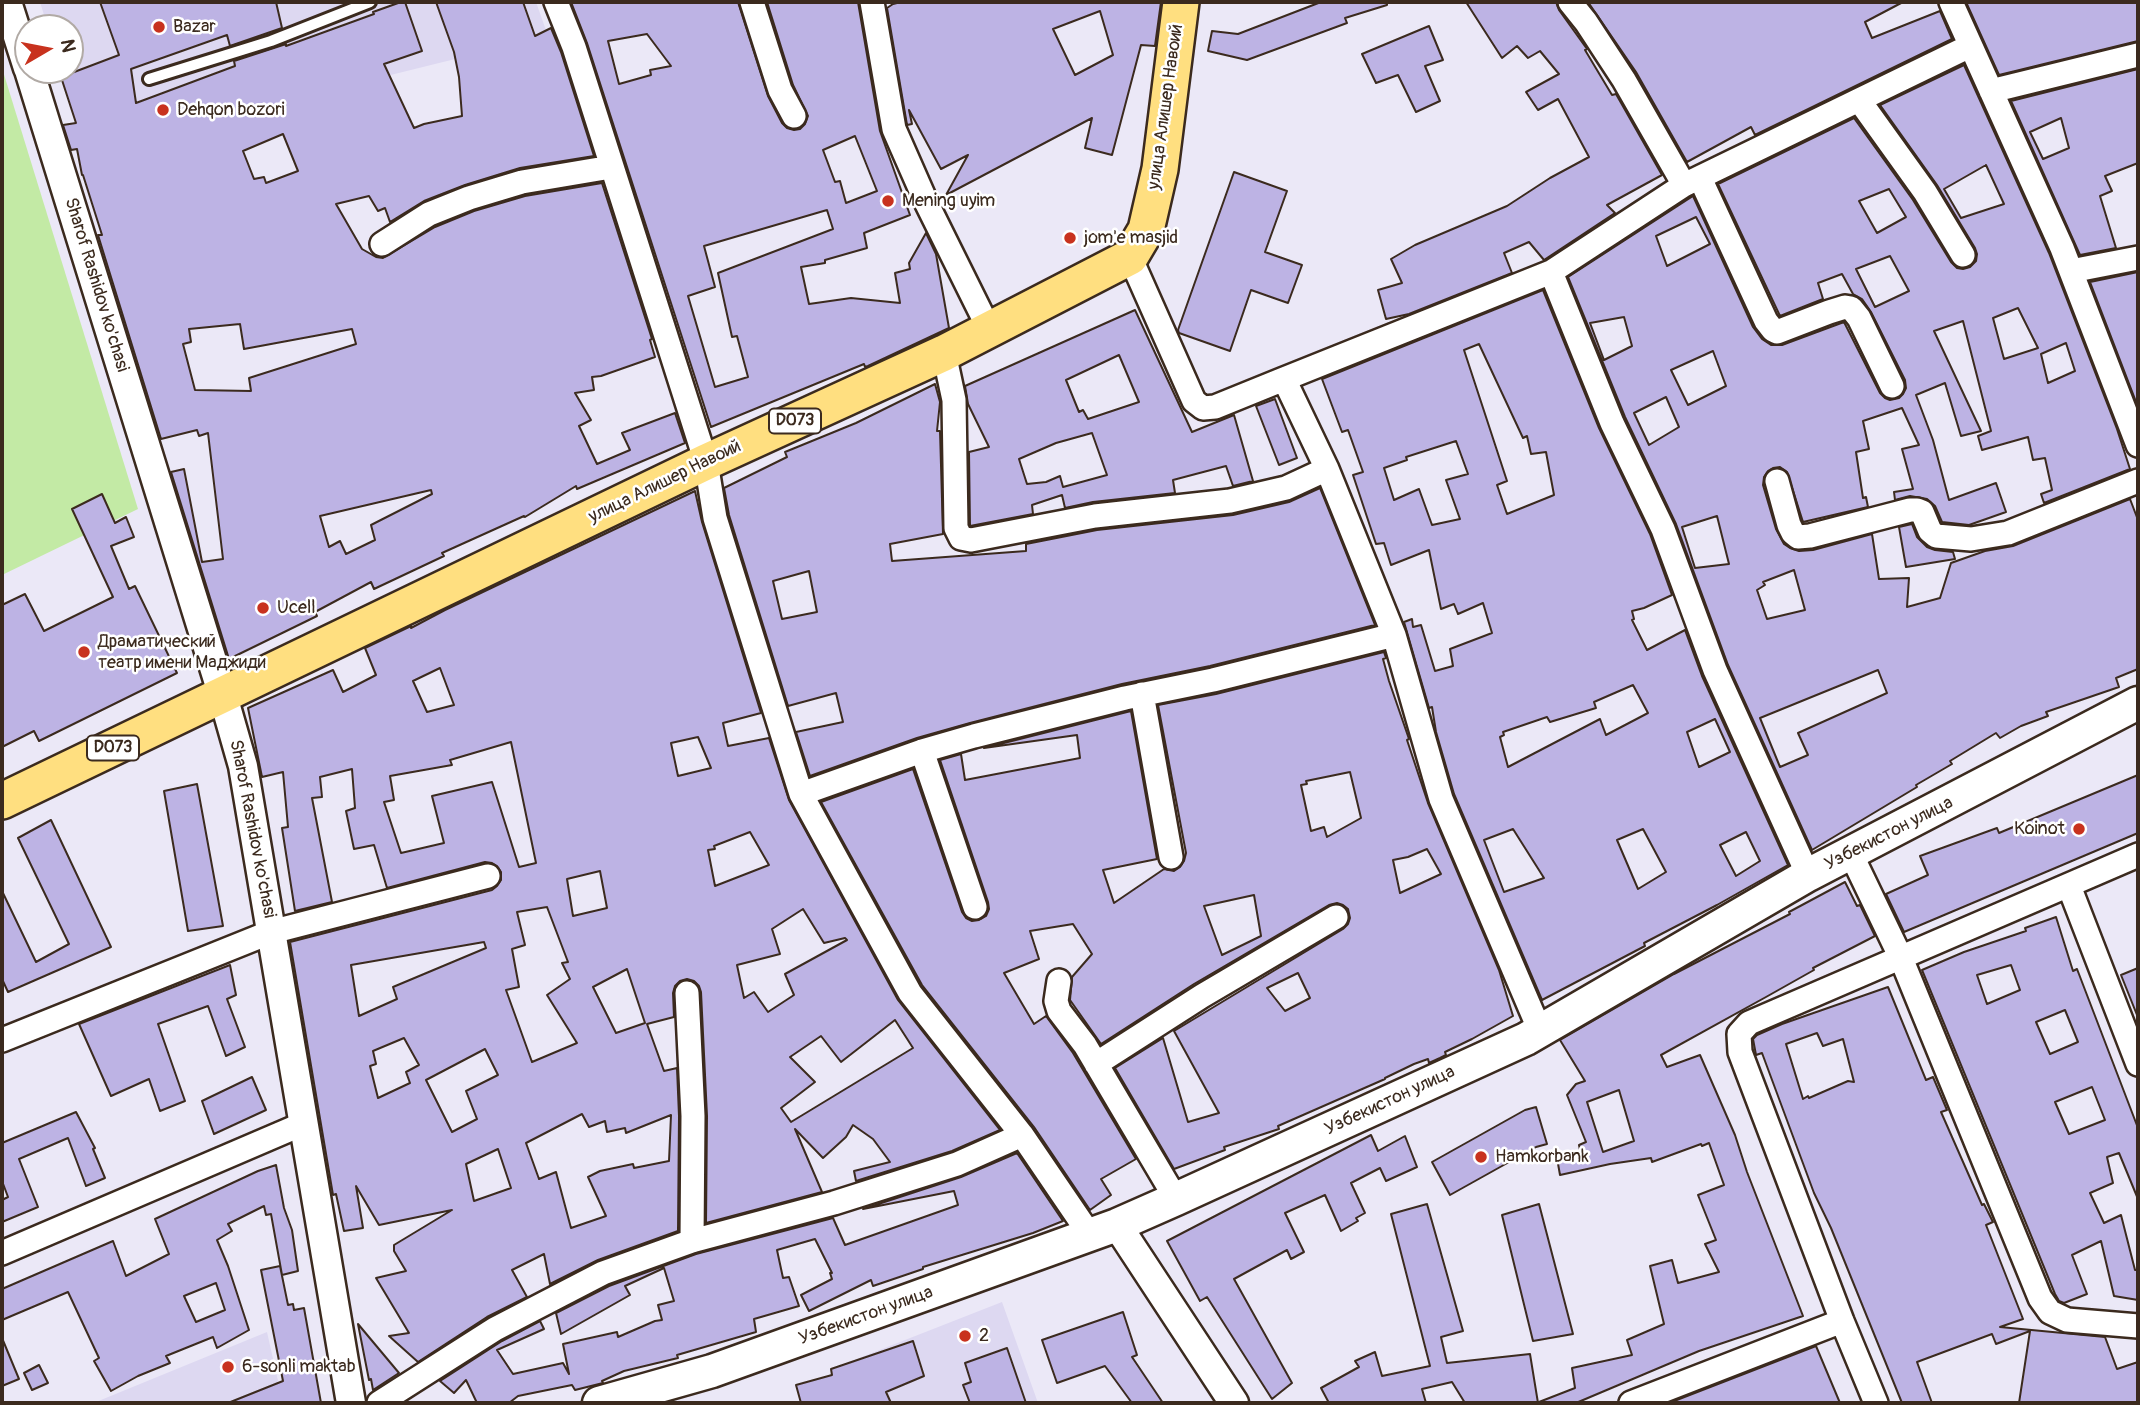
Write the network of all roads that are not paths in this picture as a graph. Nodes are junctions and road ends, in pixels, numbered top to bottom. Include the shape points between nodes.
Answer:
1 (8, 2) edge
2 (370, 2) edge
3 (556, 2) edge
4 (752, 2) edge
5 (872, 2) edge
6 (1181, 2) edge
7 (1570, 2) edge
8 (1951, 2) edge
9 (14, 22) edge
10 (1970, 46) junction
11 (2138, 55) edge
12 (149, 79) dead end
13 (33, 84) edge
14 (1990, 91) junction
15 (1859, 100) junction
16 (794, 116) dead end
17 (611, 167) junction
18 (1692, 182) junction
19 (382, 244) dead end
20 (1963, 255) dead end
21 (1130, 257) junction
22 (2138, 258) edge
23 (2071, 271) junction
24 (1550, 272) junction
25 (989, 330) junction
26 (944, 353) junction
27 (1284, 379) junction
28 (1892, 386) dead end
29 (2138, 445) edge
30 (706, 462) junction
31 (1327, 469) junction
32 (1777, 481) dead end
33 (2138, 481) edge
34 (1394, 635) junction
35 (1142, 694) junction
36 (223, 696) junction
37 (2138, 703) edge
38 (922, 751) junction
39 (801, 794) junction
40 (2, 801) edge
41 (1851, 854) junction
42 (2138, 855) edge
43 (1171, 857) dead end
44 (1808, 875) junction
45 (488, 876) dead end
46 (2069, 886) junction
47 (975, 907) dead end
48 (1336, 917) dead end
49 (271, 932) junction
50 (1901, 958) junction
51 (1059, 981) dead end
52 (687, 993) dead end
53 (1540, 1031) junction
54 (2, 1040) edge
55 (1096, 1064) junction
56 (2138, 1064) edge
57 (305, 1123) junction
58 (1022, 1135) junction
59 (1176, 1199) junction
60 (1103, 1230) junction
61 (692, 1241) junction
62 (2, 1253) edge
63 (1842, 1321) junction
64 (2138, 1325) edge
65 (1663, 1397) edge
66 (351, 1403) edge
67 (379, 1403) edge
68 (599, 1403) edge
69 (1234, 1403) edge
70 (1631, 1403) edge
71 (1876, 1403) edge

1 - 9 street, Sharof Rashidov ko'chasi
2 - 12 lane via 271,41
3 - 17 street
4 - 16 street via 780,90
5 - 25 street via 894,128
6 - 21 main road, улица Алишер Навоий via 1160,169 1146,230
7 - 18 street
8 - 10 street
10 - 14 street
10 - 15 street
11 - 14 street
13 - 36 street, Sharof Rashidov ko'chasi
14 - 23 street
15 - 18 street
15 - 20 street via 1925,192
17 - 19 street via 522,182 469,198 429,214
17 - 30 street
18 - 24 street
18 - 28 street via 1773,330 1850,308
21 - 25 main road, улица Алишер Навоий / D073
21 - 27 street via 1194,401 1203,408 1215,408
22 - 23 street
23 - 29 street
24 - 27 street
24 - 44 street via 1612,424 1664,529 1715,670
25 - 26 main road, улица Алишер Навоий / D073
26 - 30 main road, улица Алишер Навоий / D073
26 - 31 street via 954,400 961,538 1230,501 1286,488
27 - 31 street
30 - 36 main road, улица Алишер Навоий / D073
30 - 39 street via 715,518
31 - 34 street
32 - 33 street via 1789,525 1798,537 1917,510 1936,537 1972,539 2008,533
34 - 35 street
34 - 53 street via 1441,799
35 - 38 street
35 - 43 street
36 - 40 main road, улица Алишер Навоий / D073
36 - 49 street, Sharof Rashidov ko'chasi via 243,766
37 - 41 main road, Узбекистон улица
38 - 39 street
38 - 47 street
39 - 58 street via 910,993
41 - 44 main road, Узбекистон улица
41 - 50 street
42 - 46 street
44 - 53 main road, Узбекистон улица
45 - 49 street
46 - 50 street
46 - 56 street
48 - 55 street
49 - 54 street
49 - 57 street, Sharof Rashidov ko'chasi
50 - 63 street via 1749,1023 1739,1034 1740,1052
50 - 64 street via 2040,1298 2050,1312 2067,1320
51 - 55 street via 1059,1011
52 - 61 street via 693,1116
53 - 59 main road, Узбекистон улица
55 - 59 street
57 - 62 street
57 - 66 street, Sharof Rashidov ko'chasi
58 - 60 street
58 - 61 street via 957,1164
59 - 60 main road, Узбекистон улица
60 - 68 main road, Узбекистон улица via 712,1371
60 - 69 street
61 - 67 street via 603,1273 495,1329
63 - 65 street
63 - 71 street
65 - 70 street

